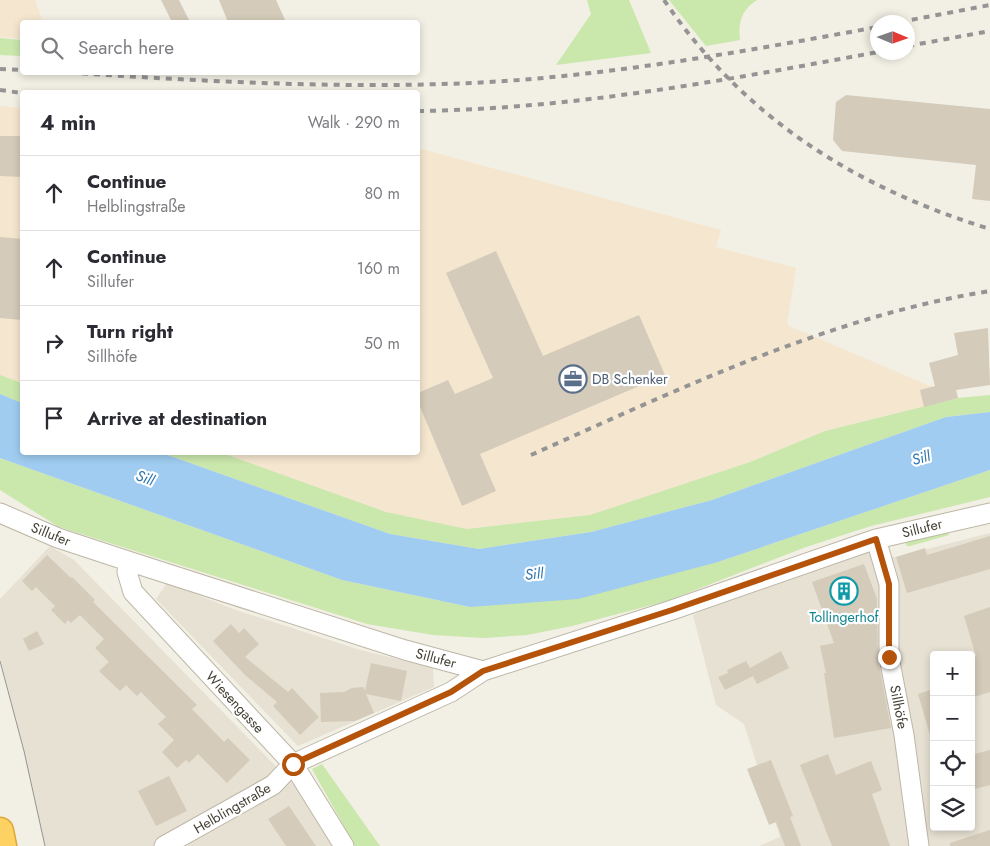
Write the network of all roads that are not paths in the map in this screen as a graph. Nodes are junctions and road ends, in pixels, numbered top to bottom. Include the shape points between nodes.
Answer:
1 (0, 513) edge
2 (990, 513) edge
3 (876, 539) junction
4 (128, 561) junction
5 (483, 671) junction
6 (293, 764) junction
7 (0, 831) edge
8 (3, 846) edge
9 (164, 846) edge
10 (344, 846) edge
11 (919, 846) edge

1 - 4 street, Sillufer via 58,538
2 - 3 street, Sillufer
3 - 5 street, Sillufer
3 - 11 street, Sillhöfe via 889,584 889,657 904,735
4 - 5 street, Sillufer via 405,650
4 - 6 street, Wiesengasse via 127,572 133,592
5 - 6 street, Helblingstraße via 451,692
6 - 9 street, Helblingstraße via 273,785
6 - 10 street, Wiesengasse
7 - 8 highway

